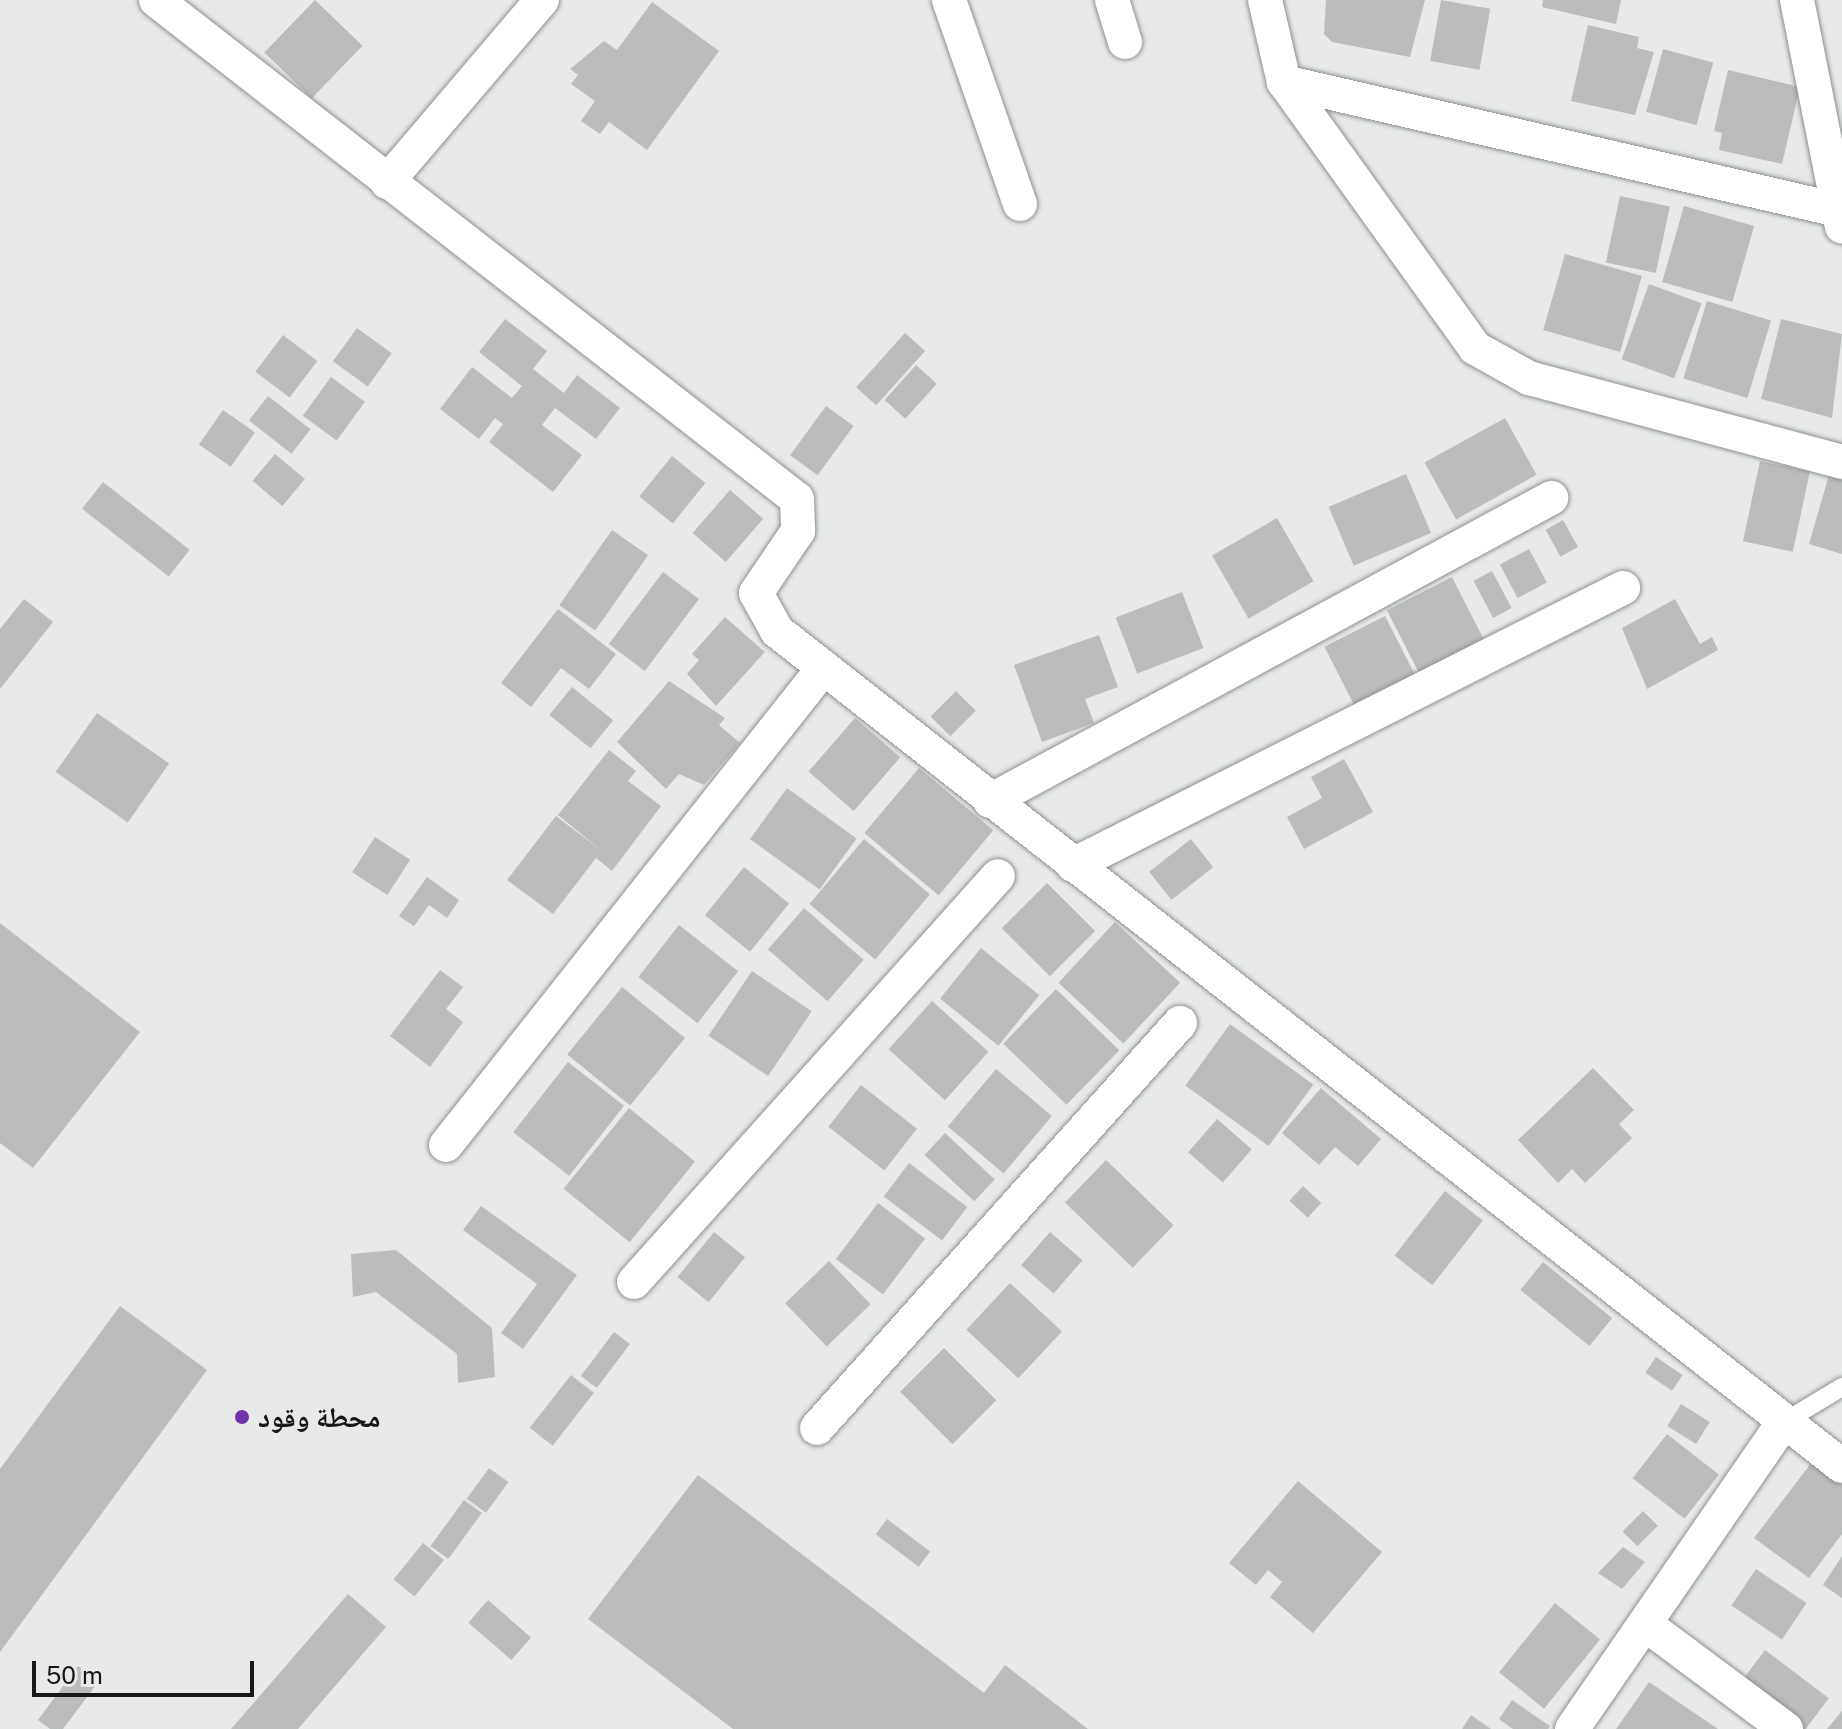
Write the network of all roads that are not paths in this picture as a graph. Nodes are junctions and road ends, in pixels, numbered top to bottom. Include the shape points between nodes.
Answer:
1 (156, 0) edge
2 (542, 0) edge
3 (949, 0) edge
4 (1112, 0) edge
5 (1265, 0) edge
6 (1797, 0) edge
7 (1125, 42) dead end
8 (1284, 82) junction
9 (387, 182) junction
10 (1020, 204) dead end
11 (1840, 219) edge
12 (1842, 462) edge
13 (1551, 498) dead end
14 (1623, 588) dead end
15 (822, 670) junction
16 (990, 801) junction
17 (1073, 865) junction
18 (998, 876) dead end
19 (1180, 1023) dead end
20 (446, 1145) dead end
21 (634, 1282) dead end
22 (1842, 1387) edge
23 (1784, 1422) junction
24 (817, 1428) dead end
25 (1842, 1466) edge
26 (1645, 1624) junction
27 (1572, 1729) edge
28 (1786, 1729) edge

1 - 9 street
2 - 9 street
3 - 10 street
4 - 7 street
5 - 8 street
6 - 11 street
8 - 11 street
8 - 12 street via 1453,322 1496,364
9 - 15 street via 797,499 798,531 761,583 758,606
13 - 16 street
14 - 17 street
15 - 16 street
15 - 20 street
16 - 17 street
17 - 23 street
18 - 21 street
19 - 24 street
22 - 23 lane
23 - 25 street
23 - 26 street
26 - 27 street
26 - 28 street

